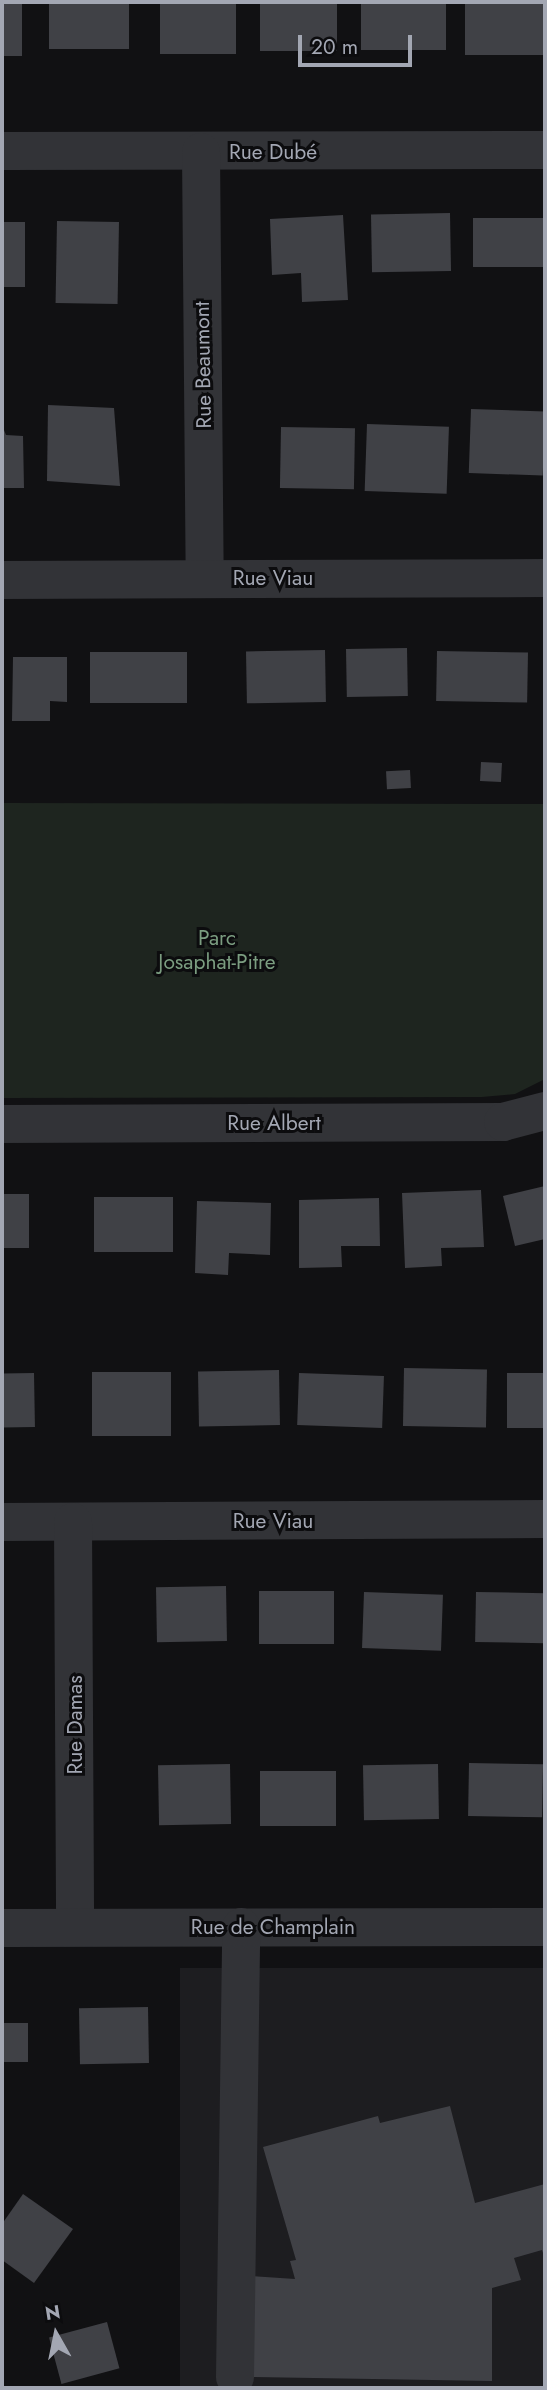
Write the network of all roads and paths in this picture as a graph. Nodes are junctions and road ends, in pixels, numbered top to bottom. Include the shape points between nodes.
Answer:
1 (545, 150) edge
2 (2, 151) edge
3 (201, 152) junction
4 (205, 578) junction
5 (545, 579) edge
6 (2, 580) edge
7 (545, 1111) edge
8 (2, 1124) edge
9 (545, 1519) edge
10 (2, 1522) edge
11 (73, 1522) junction
12 (75, 1927) junction
13 (241, 1927) junction
14 (545, 1927) edge
15 (2, 1928) edge
16 (235, 2377) dead end

1 - 3 street, Rue Dubé
2 - 3 street, Rue Dubé
3 - 4 street, Rue Beaumont
4 - 5 street, Rue Viau
4 - 6 street, Rue Viau
7 - 8 street, Rue Albert via 491,1123
9 - 11 street, Rue Viau
10 - 11 street, Rue Viau
11 - 12 street, Rue Damas
12 - 13 street, Rue de Champlain
12 - 15 street, Rue de Champlain
13 - 14 street, Rue de Champlain
13 - 16 street

